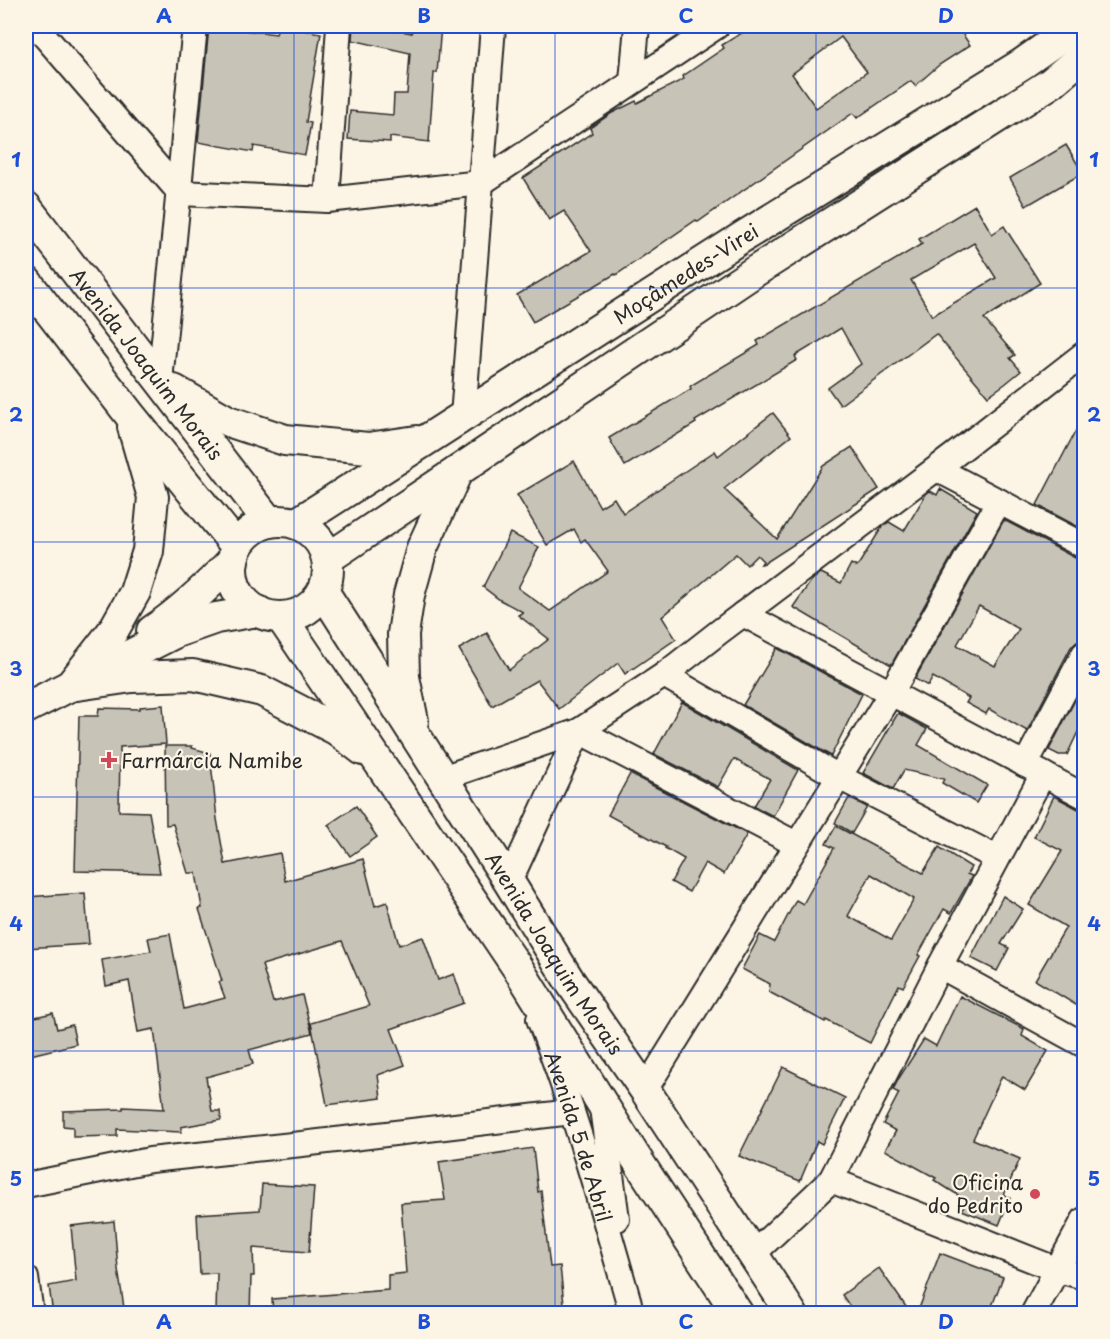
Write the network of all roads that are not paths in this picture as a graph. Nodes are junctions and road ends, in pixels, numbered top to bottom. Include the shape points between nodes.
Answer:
1 (36, 26) edge
2 (195, 26) edge
3 (339, 26) edge
4 (494, 26) edge
5 (637, 26) edge
6 (717, 26) edge
7 (1076, 26) edge
8 (1084, 54) edge
9 (632, 81) junction
10 (481, 183) junction
11 (180, 193) junction
12 (327, 200) junction
13 (26, 207) edge
14 (26, 281) edge
15 (1084, 354) edge
16 (160, 381) junction
17 (130, 415) junction
18 (463, 417) junction
19 (425, 440) junction
20 (937, 468) junction
21 (457, 472) junction
22 (999, 501) junction
23 (283, 522) junction
24 (1084, 546) edge
25 (235, 554) junction
26 (327, 559) junction
27 (323, 591) junction
28 (270, 614) junction
29 (743, 614) junction
30 (1084, 654) edge
31 (664, 675) junction
32 (70, 686) junction
33 (891, 693) junction
34 (26, 708) edge
35 (579, 731) junction
36 (417, 739) junction
37 (382, 764) junction
38 (1034, 769) junction
39 (839, 777) junction
40 (442, 778) junction
41 (1084, 796) edge
42 (796, 844) junction
43 (997, 858) junction
44 (509, 882) junction
45 (940, 966) junction
46 (521, 974) junction
47 (569, 980) junction
48 (1084, 1045) edge
49 (645, 1090) junction
50 (601, 1100) junction
51 (572, 1112) junction
52 (831, 1180) junction
53 (26, 1185) edge
54 (1084, 1220) edge
55 (753, 1254) junction
56 (1059, 1270) junction
57 (1084, 1277) edge
58 (26, 1278) edge
59 (630, 1308) edge
60 (31, 1314) edge
61 (738, 1314) edge
62 (792, 1314) edge
63 (1033, 1314) edge

1 - 11 street
2 - 11 street
3 - 12 street
4 - 10 street
5 - 9 street
6 - 9 street
7 - 18 street, Moçâmedes-Virei
8 - 21 street, Moçâmedes-Virei via 1051,83 754,272
9 - 10 street
10 - 12 street
10 - 18 street
11 - 12 street
11 - 16 street
13 - 16 street, Avenida Joaquim Morais
14 - 17 street
15 - 20 street
16 - 19 street via 228,421 285,440 368,448
16 - 23 street, Avenida Joaquim Morais
17 - 25 street
17 - 32 street via 153,497 148,551 135,592 113,631
18 - 19 street, Moçâmedes-Virei
19 - 23 street, Moçâmedes-Virei
20 - 22 street
20 - 29 street
21 - 26 street, Moçâmedes-Virei
21 - 36 street via 422,548 409,595 404,676
22 - 24 street
22 - 33 street
23 - 25 street via 256,527 245,536
23 - 26 street via 311,531
25 - 28 street via 233,575 237,590 245,602
25 - 32 street via 203,591 172,618
26 - 27 street
27 - 28 street via 315,602 291,616
27 - 36 street, Avenida Joaquim Morais
28 - 32 street via 216,618 176,632
28 - 37 street, Avenida Joaquim Morais
29 - 31 street
29 - 33 street
30 - 38 street
31 - 35 street
31 - 39 street
32 - 34 street
32 - 37 street via 132,677 193,675 262,691 337,730
33 - 38 street
33 - 39 street
35 - 40 street
35 - 42 street
35 - 44 street
36 - 40 street, Avenida Joaquim Morais
37 - 46 street, Avenida Joaquim Morais
38 - 41 street
38 - 43 street
39 - 42 street
39 - 43 street
40 - 44 street, Avenida Joaquim Morais
42 - 49 street
43 - 45 street
44 - 47 street, Avenida Joaquim Morais
45 - 48 street
45 - 52 street
46 - 50 street, Avenida Joaquim Morais
46 - 51 street, Avenida 5 de Abril
47 - 49 street, Avenida Joaquim Morais
47 - 50 street via 590,1038
49 - 55 street, Avenida Joaquim Morais
50 - 59 street, Avenida 5 de Abril
50 - 61 street, Avenida Joaquim Morais
51 - 53 street via 150,1160
51 - 59 street, Avenida 5 de Abril
52 - 55 street
52 - 56 street
54 - 56 street
55 - 62 street, Avenida Joaquim Morais
56 - 57 street
56 - 63 street
58 - 60 street

